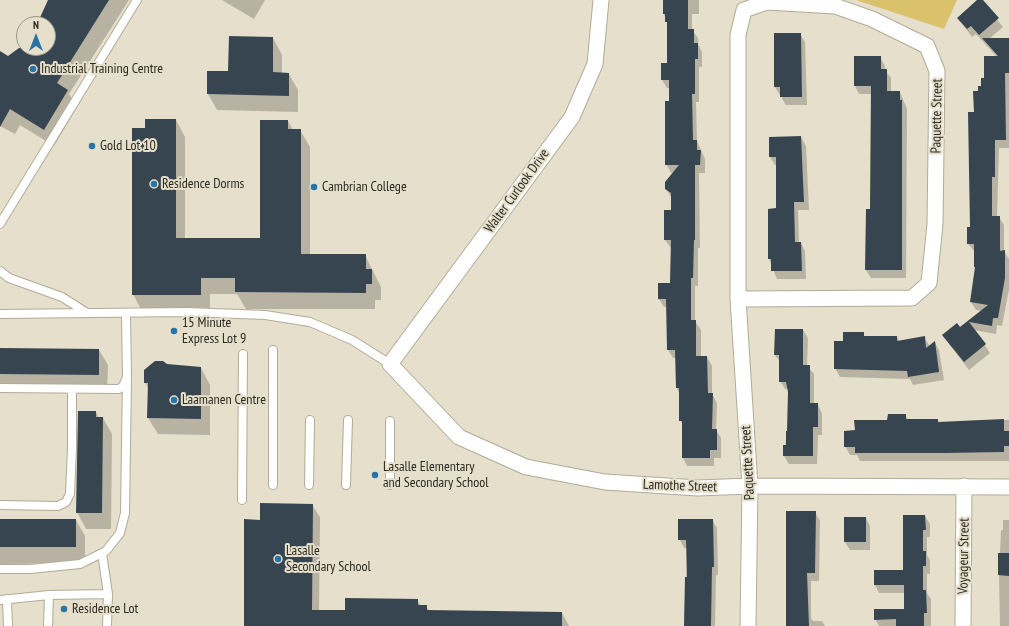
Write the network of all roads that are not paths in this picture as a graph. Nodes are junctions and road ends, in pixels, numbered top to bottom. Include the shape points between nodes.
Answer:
1 (137, 0) edge
2 (601, 0) edge
3 (0, 224) edge
4 (0, 271) edge
5 (738, 299) junction
6 (87, 313) junction
7 (126, 313) junction
8 (0, 314) edge
9 (273, 350) dead end
10 (243, 354) dead end
11 (390, 364) junction
12 (127, 377) junction
13 (0, 388) edge
14 (72, 390) junction
15 (310, 420) dead end
16 (348, 420) dead end
17 (390, 421) dead end
18 (390, 484) dead end
19 (273, 485) dead end
20 (309, 485) dead end
21 (346, 485) dead end
22 (750, 486) junction
23 (964, 486) junction
24 (1009, 487) edge
25 (242, 500) dead end
26 (0, 505) edge
27 (102, 553) junction
28 (0, 569) edge
29 (108, 594) junction
30 (49, 595) junction
31 (4, 600) edge
32 (8, 626) edge
33 (48, 626) edge
34 (107, 626) edge
35 (748, 626) edge
36 (963, 626) edge

1 - 3 lane
2 - 11 street, Walter Curlook Drive via 595,64 572,117
4 - 6 lane via 9,278 62,297
5 - 5 street, Paquette Street via 912,298 929,283 935,224 937,71 927,46 872,18 835,6 768,2 744,10 738,35
5 - 22 street, Paquette Street
6 - 7 lane
6 - 8 lane
7 - 11 lane via 266,315 310,322 352,340
7 - 12 lane
9 - 19 lane
10 - 25 lane
11 - 22 street, Lamothe Street via 459,437 526,467 605,482 698,488
12 - 14 lane via 119,389
12 - 27 lane via 126,513 120,533
13 - 14 lane
14 - 26 lane via 70,494 66,502 50,507
15 - 20 lane
16 - 21 lane
17 - 18 lane
22 - 23 street, Lamothe Street
22 - 35 street, Paquette Street
23 - 24 street, Lamothe Street
23 - 36 street, Voyageur Street
27 - 28 lane via 80,564
27 - 29 lane
29 - 30 lane
29 - 34 lane
30 - 31 lane
30 - 33 lane
31 - 32 lane

